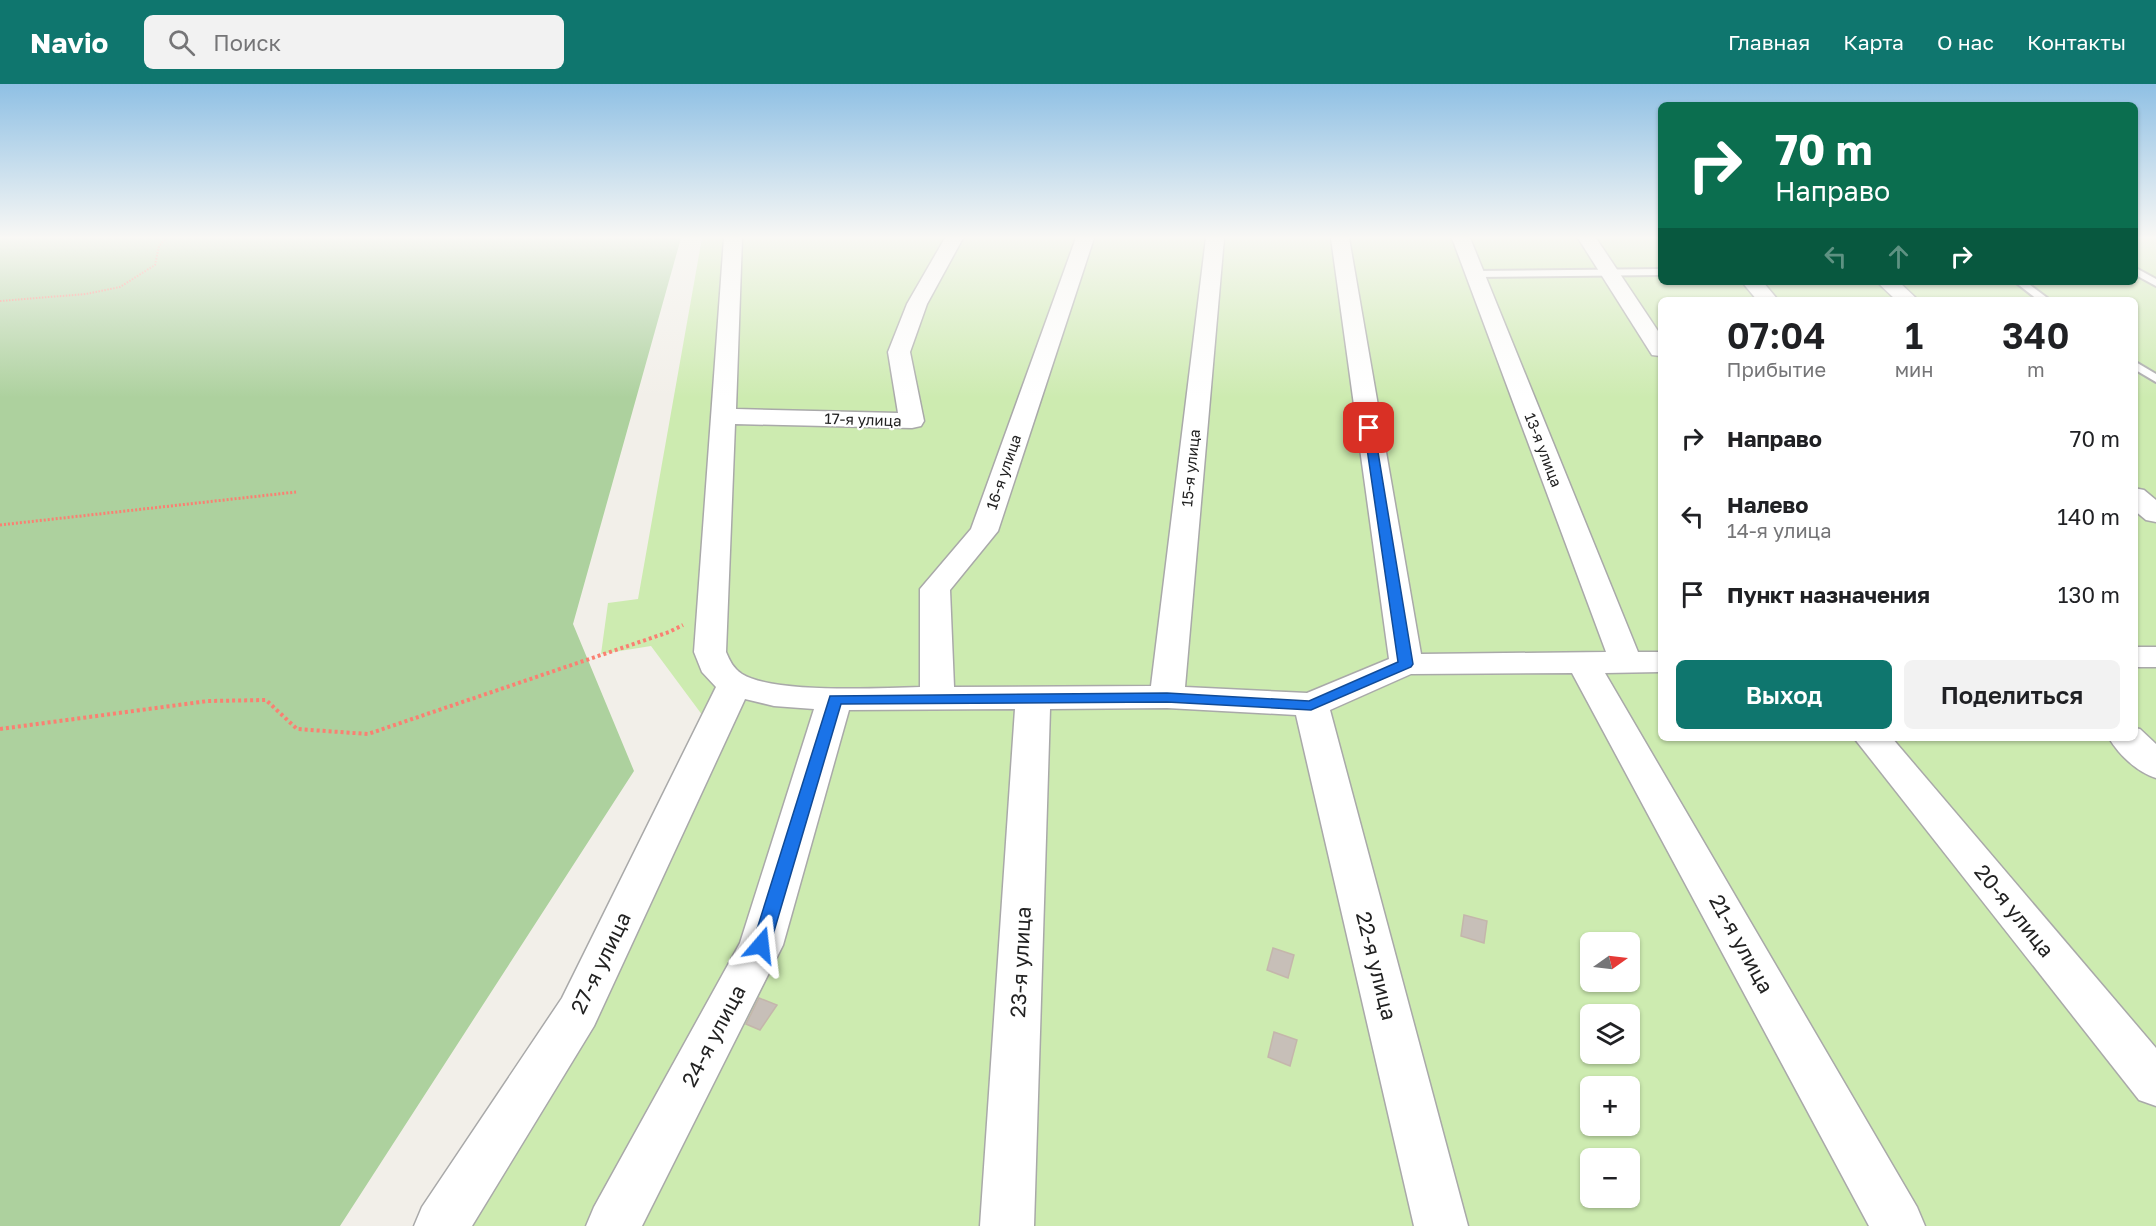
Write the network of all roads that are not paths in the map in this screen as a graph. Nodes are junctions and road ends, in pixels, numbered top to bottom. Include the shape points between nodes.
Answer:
1 (730, 291) edge
2 (924, 291) edge
3 (1067, 291) edge
4 (1209, 291) edge
5 (1348, 291) edge
6 (1481, 291) edge
7 (1622, 291) edge
8 (1658, 347) edge
9 (2138, 367) edge
10 (2156, 379) edge
11 (723, 416) junction
12 (2138, 499) edge
13 (2156, 514) edge
14 (2138, 657) edge
15 (2156, 657) edge
16 (1626, 662) junction
17 (1658, 662) edge
18 (1583, 663) junction
19 (1406, 664) junction
20 (734, 685) junction
21 (937, 697) junction
22 (1167, 697) junction
23 (835, 699) junction
24 (1033, 699) junction
25 (1311, 705) junction
26 (1874, 741) edge
27 (2130, 741) edge
28 (2156, 765) edge
29 (2156, 1084) edge
30 (441, 1226) edge
31 (613, 1226) edge
32 (1007, 1226) edge
33 (1441, 1226) edge
34 (1898, 1226) edge

1 - 11 street
2 - 11 street, 17-я улица via 899,352 912,421
3 - 21 street, 16-я улица via 984,531 935,589
4 - 22 street, 15-я улица
5 - 19 street
6 - 16 street, 13-я улица
7 - 8 street
9 - 10 lane
11 - 20 street via 710,652 719,672
12 - 13 street
14 - 15 street
16 - 17 street
16 - 18 street
18 - 19 street
18 - 34 street, 21-я улица
19 - 25 street
20 - 23 street via 781,695
20 - 30 street, 27-я улица via 578,1012
21 - 23 street
21 - 24 street
22 - 24 street
22 - 25 street
23 - 31 street, 24-я улица via 761,945
24 - 32 street, 23-я улица
25 - 33 street, 22-я улица
26 - 29 street, 20-я улица
27 - 28 street

